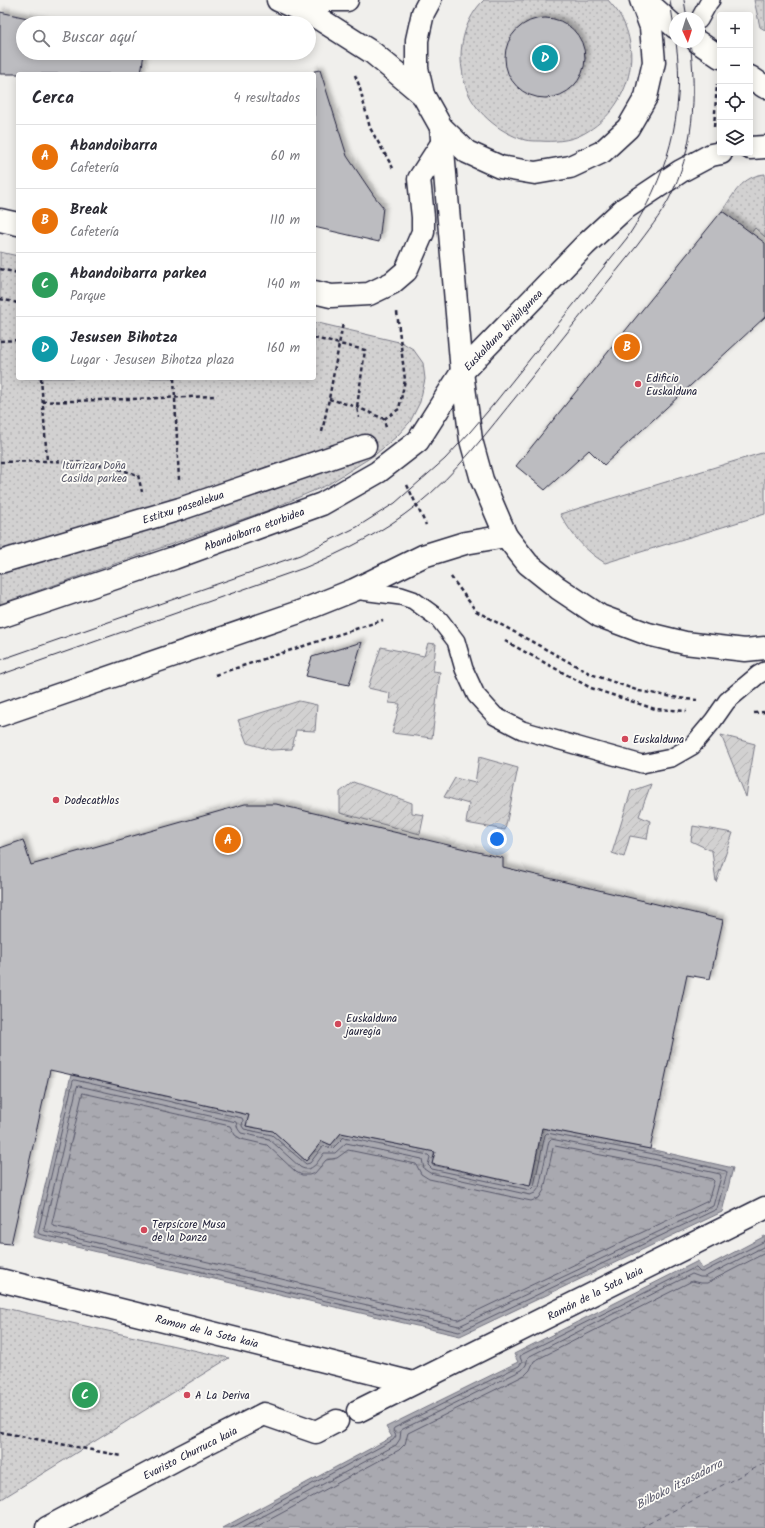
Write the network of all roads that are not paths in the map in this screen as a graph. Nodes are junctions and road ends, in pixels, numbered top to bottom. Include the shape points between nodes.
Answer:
1 (278, 0) edge
2 (315, 0) edge
3 (347, 0) edge
4 (430, 0) edge
5 (641, 0) edge
6 (645, 0) edge
7 (711, 0) edge
8 (703, 12) edge
9 (314, 16) edge
10 (316, 17) edge
11 (669, 22) edge
12 (705, 47) edge
13 (717, 55) edge
14 (753, 79) edge
15 (765, 87) edge
16 (423, 95) junction
17 (442, 135) junction
18 (765, 147) edge
19 (753, 148) edge
20 (717, 154) edge
21 (0, 220) edge
22 (16, 224) edge
23 (316, 292) edge
24 (462, 372) junction
25 (365, 446) road end
26 (506, 536) junction
27 (0, 562) edge
28 (354, 590) junction
29 (0, 617) edge
30 (758, 650) edge
31 (765, 671) edge
32 (0, 715) edge
33 (765, 1208) edge
34 (0, 1280) edge
35 (414, 1383) junction
36 (358, 1410) dead end
37 (337, 1421) dead end
38 (48, 1528) edge

1 - 9 street
2 - 3 street
4 - 16 street via 423,13 417,40 417,68
5 - 17 street via 651,27 654,62 646,96 628,128 602,152 570,167 535,173 500,167 467,152
6 - 11 street
7 - 8 lane
10 - 16 street via 373,53
12 - 13 street
14 - 15 street
16 - 17 street
17 - 23 street via 418,179 423,232 406,271 392,283 369,294 331,296
17 - 24 street
18 - 19 street
20 - 24 street, Euskalduna biribilgunea via 681,171 624,209 585,245
21 - 22 street
24 - 26 street, Euskalduna biribilgunea via 471,440 482,480
24 - 29 street, Abandoibarra etorbidea via 418,441 378,472 322,504
25 - 27 street, Estitxu pasealekua via 180,509
26 - 28 street via 465,543 422,556
26 - 30 street, Euskalduna biribilgunea via 528,564 600,616 670,640
28 - 31 lane via 413,600 440,619 456,641 464,669 476,695 495,716 522,730 642,764 671,758 692,746 727,701
28 - 32 street via 299,612
33 - 35 street, Ramón de la Sota kaia
34 - 35 street, Ramon de la Sota kaia
35 - 36 street
37 - 38 street, Evaristo Churruca kaia via 316,1432 264,1414

